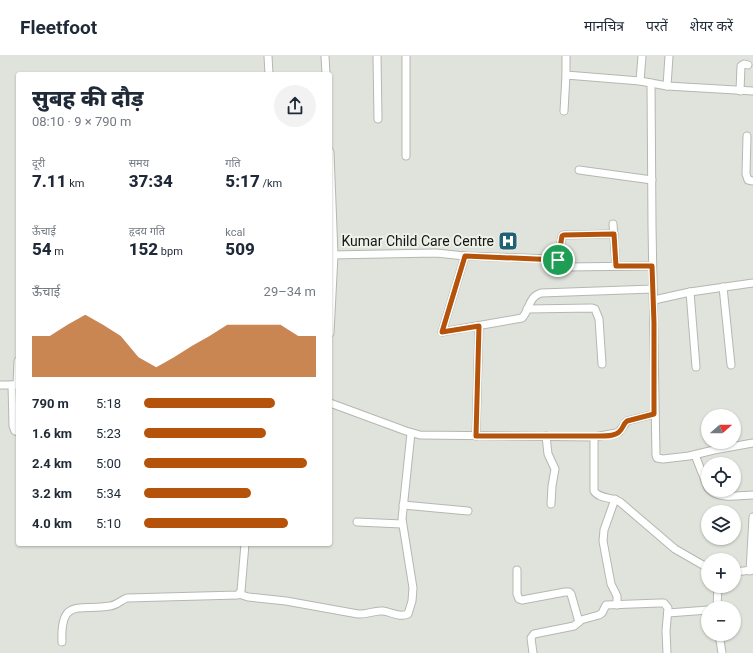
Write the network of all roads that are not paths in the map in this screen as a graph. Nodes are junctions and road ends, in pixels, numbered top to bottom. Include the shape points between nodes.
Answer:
1 (268, 56) edge
2 (325, 56) edge
3 (377, 56) edge
4 (406, 56) edge
5 (566, 56) edge
6 (642, 56) edge
7 (669, 56) edge
8 (748, 65) dead end
9 (269, 72) edge
10 (326, 72) edge
11 (566, 75) junction
12 (640, 81) junction
13 (651, 83) junction
14 (667, 86) junction
15 (740, 91) junction
16 (753, 91) edge
17 (564, 111) dead end
18 (378, 119) dead end
19 (747, 136) dead end
20 (406, 156) dead end
21 (579, 170) dead end
22 (652, 180) junction
23 (753, 181) edge
24 (613, 224) dead end
25 (614, 234) junction
26 (332, 255) edge
27 (465, 256) junction
28 (558, 260) junction
29 (616, 266) junction
30 (652, 266) junction
31 (753, 283) edge
32 (723, 287) junction
33 (653, 289) junction
34 (690, 292) junction
35 (654, 300) junction
36 (527, 309) junction
37 (479, 326) junction
38 (602, 364) dead end
39 (731, 365) dead end
40 (696, 367) dead end
41 (0, 385) edge
42 (16, 385) edge
43 (332, 404) edge
44 (654, 414) junction
45 (16, 431) edge
46 (411, 433) junction
47 (476, 436) junction
48 (546, 436) junction
49 (594, 436) junction
50 (753, 443) edge
51 (695, 455) junction
52 (701, 470) edge
53 (741, 495) edge
54 (753, 495) edge
55 (615, 499) junction
56 (552, 504) dead end
57 (403, 505) junction
58 (468, 511) dead end
59 (753, 517) edge
60 (357, 522) dead end
61 (402, 524) junction
62 (245, 546) edge
63 (701, 564) edge
64 (517, 570) dead end
65 (752, 570) edge
66 (741, 571) edge
67 (239, 594) junction
68 (616, 605) junction
69 (701, 611) edge
70 (668, 613) junction
71 (579, 622) junction
72 (720, 641) edge
73 (62, 642) dead end
74 (533, 653) edge
75 (667, 653) edge
76 (722, 653) edge

1 - 9 street
2 - 10 street
3 - 18 street
4 - 20 street
5 - 11 street
6 - 12 street
7 - 14 street
8 - 15 street via 741,66
11 - 12 street
11 - 17 street
12 - 13 street
13 - 14 street
13 - 22 street
14 - 15 street
15 - 16 street
19 - 23 street via 746,174 748,180
21 - 22 street
22 - 30 street
24 - 25 street
25 - 28 street via 564,235
25 - 29 street
26 - 27 street via 436,253
27 - 28 street
27 - 37 street via 442,332
28 - 29 street via 563,266
29 - 30 street
30 - 33 street
31 - 32 street
32 - 34 street
32 - 39 street
33 - 35 street
33 - 36 street via 541,294 531,299
34 - 35 street
34 - 40 street
35 - 44 street
36 - 37 street via 524,316 519,319
36 - 38 street via 595,309 599,319
37 - 47 street
41 - 42 street
42 - 45 street via 13,426
43 - 46 street
44 - 49 street via 627,421 619,432
44 - 51 street via 657,458
46 - 47 street
46 - 57 street
47 - 48 street
48 - 49 street
48 - 56 street via 548,454 555,469
49 - 55 street via 594,491 599,496
50 - 51 street
51 - 52 street
53 - 54 street
55 - 63 street via 675,549
55 - 68 street via 604,530 603,541 611,584 617,596
57 - 58 street
57 - 61 street
59 - 65 street
60 - 61 street
61 - 67 street via 412,588 409,612 405,616 383,611 358,614
62 - 67 street
64 - 71 street via 519,599 570,592
65 - 66 street
67 - 73 street via 127,598 112,606 76,608 68,612 63,620
68 - 70 street via 660,603 666,606
68 - 71 street via 606,605 599,615
69 - 70 street
70 - 75 street
71 - 74 street via 574,626 534,634 531,640
72 - 76 street

